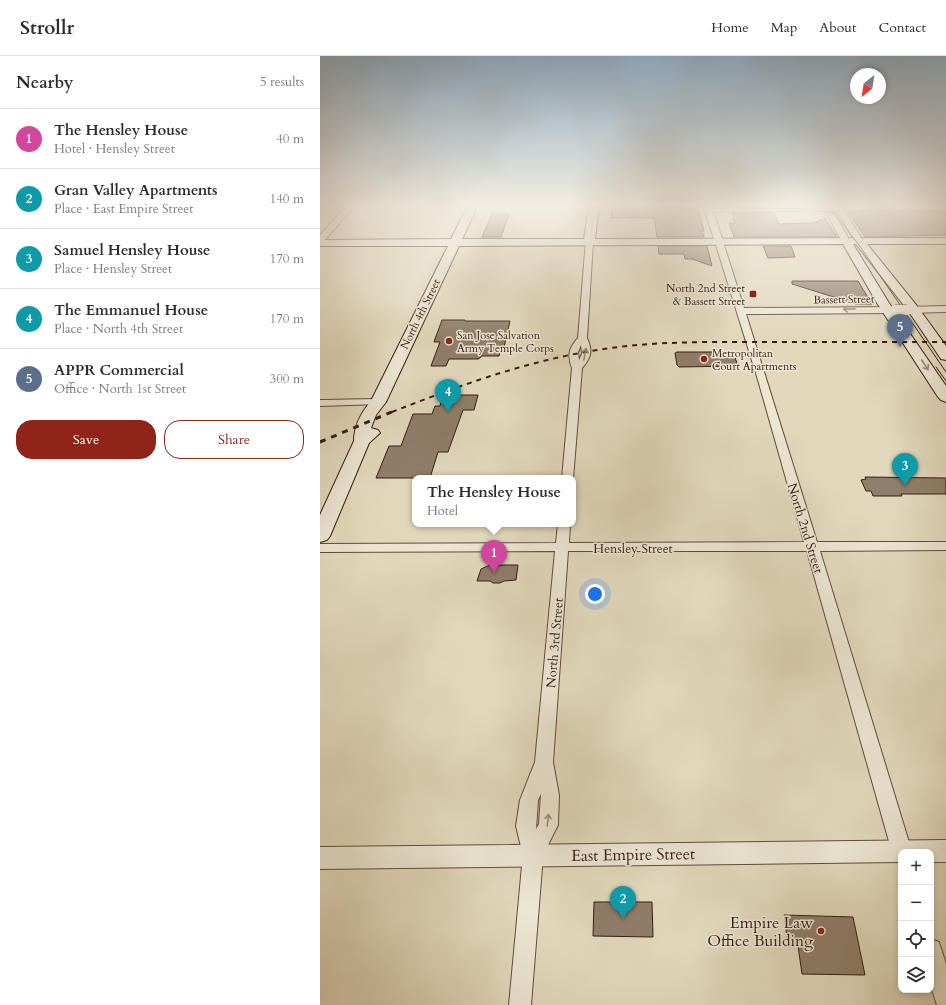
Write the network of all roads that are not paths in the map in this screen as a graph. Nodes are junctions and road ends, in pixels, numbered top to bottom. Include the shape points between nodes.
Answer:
1 (452, 249) edge
2 (588, 249) edge
3 (721, 249) edge
4 (851, 249) edge
5 (865, 249) edge
6 (946, 309) edge
7 (891, 310) junction
8 (910, 310) junction
9 (742, 311) junction
10 (946, 356) edge
11 (946, 397) edge
12 (378, 402) junction
13 (320, 403) edge
14 (568, 475) edge
15 (564, 527) edge
16 (320, 536) edge
17 (946, 546) edge
18 (813, 547) junction
19 (320, 548) edge
20 (562, 548) junction
21 (901, 849) edge
22 (934, 851) edge
23 (946, 851) edge
24 (898, 852) edge
25 (533, 856) junction
26 (320, 858) edge
27 (933, 957) edge
28 (946, 1000) edge
29 (520, 1005) edge

1 - 12 main road, North 4th Street
2 - 14 street via 582,338 586,352 585,359 577,368
3 - 9 street, North 2nd Street
4 - 7 main road via 864,273
5 - 8 main road
6 - 8 street, Bassett Street
7 - 8 street, Bassett Street, bridge
7 -> 9 street, Bassett Street
7 -> 11 main road
8 - 10 main road
9 - 18 street, North 2nd Street
12 - 13 street
12 - 16 main road, North 4th Street via 382,409 380,416 373,431 362,441
15 - 20 street, North 3rd Street
17 - 18 street, Hensley Street
18 - 20 street, Hensley Street
18 - 21 street, North 2nd Street
19 - 20 street, Hensley Street
20 - 25 street, North 3rd Street via 544,762 550,795 548,825
22 - 23 street, East Empire Street
24 - 25 street, East Empire Street
25 - 26 street, East Empire Street
25 - 29 street, North 3rd Street
27 - 28 street

